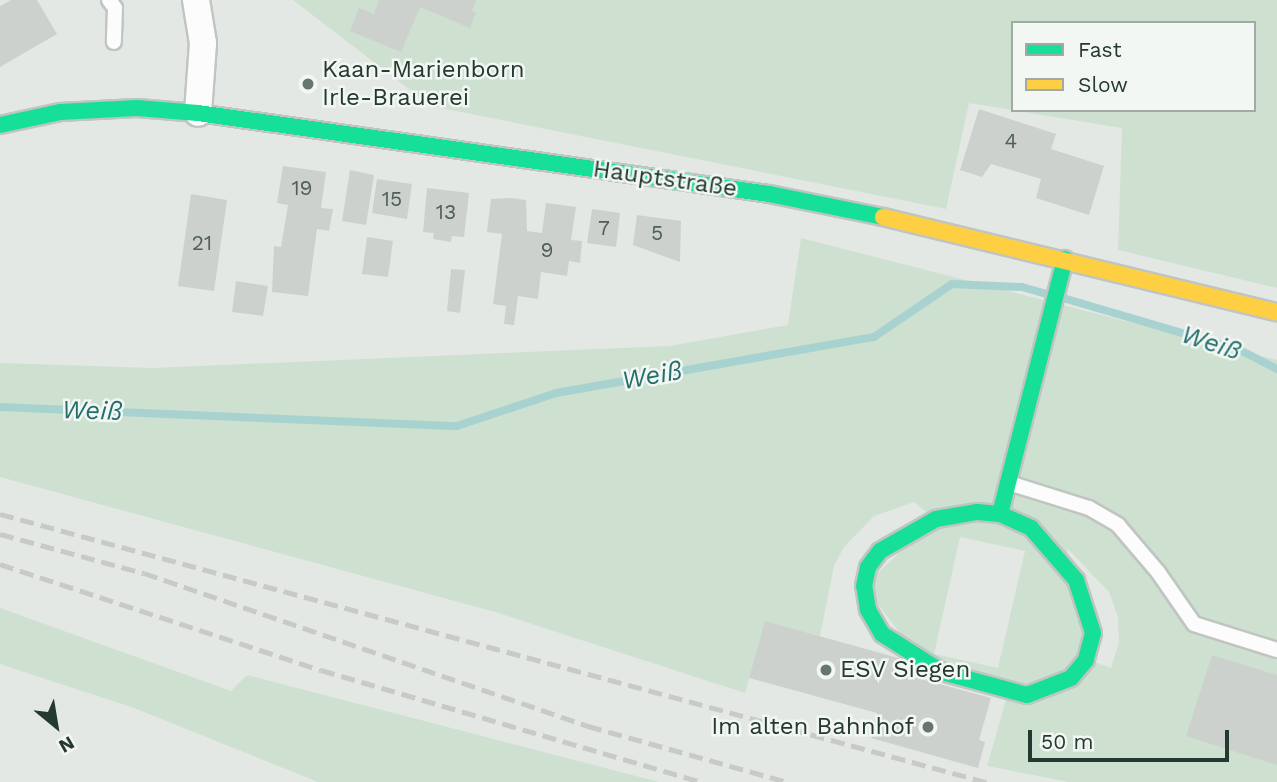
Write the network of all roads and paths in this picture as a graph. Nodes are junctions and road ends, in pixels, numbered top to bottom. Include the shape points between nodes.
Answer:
1 (109, 0) edge
2 (196, 0) edge
3 (114, 42) dead end
4 (198, 113) junction
5 (0, 125) edge
6 (1065, 258) junction
7 (1277, 312) edge
8 (1008, 483) junction
9 (1000, 514) junction
10 (1277, 650) edge

1 - 3 lane via 115,8
2 - 4 street via 203,43
4 - 5 main road, Hauptstraße via 137,108 60,112
4 - 6 main road, Hauptstraße via 769,194
6 - 7 main road, Hauptstraße
6 - 8 main road
8 - 9 main road
8 - 10 lane via 1090,508 1118,525 1194,624
9 - 9 main road via 977,512 936,519 909,531 880,551 868,567 864,586 869,610 882,634 899,648 942,672 1027,695 1071,678 1086,660 1093,633 1088,607 1059,555 1031,528

